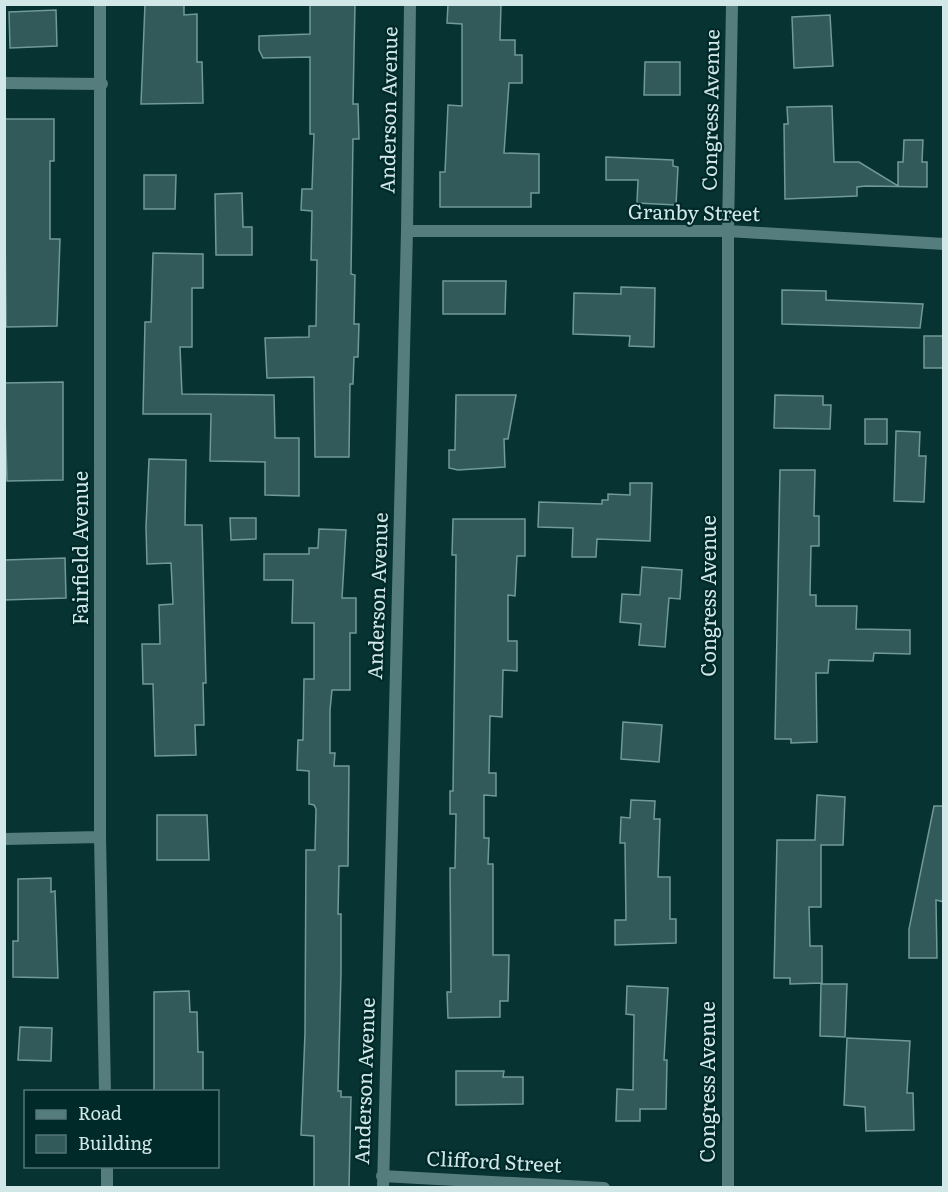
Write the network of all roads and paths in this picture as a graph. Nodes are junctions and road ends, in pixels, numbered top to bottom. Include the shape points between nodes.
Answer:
1 (100, 4) edge
2 (410, 4) edge
3 (732, 4) edge
4 (4, 83) edge
5 (102, 84) junction
6 (407, 231) junction
7 (728, 231) junction
8 (944, 244) edge
9 (100, 837) junction
10 (4, 839) edge
11 (105, 1090) edge
12 (106, 1168) edge
13 (383, 1182) edge
14 (107, 1188) edge
15 (604, 1188) edge
16 (728, 1188) edge

1 - 5 street, Fairfield Avenue
2 - 6 street, Anderson Avenue
3 - 7 street, Congress Avenue
4 - 5 street
5 - 9 street, Fairfield Avenue
6 - 7 street, Granby Street
6 - 13 street, Anderson Avenue
7 - 8 street, Granby Street
7 - 16 street, Congress Avenue
9 - 10 street
9 - 11 street, Fairfield Avenue
12 - 14 street
13 - 15 street, Clifford Street

